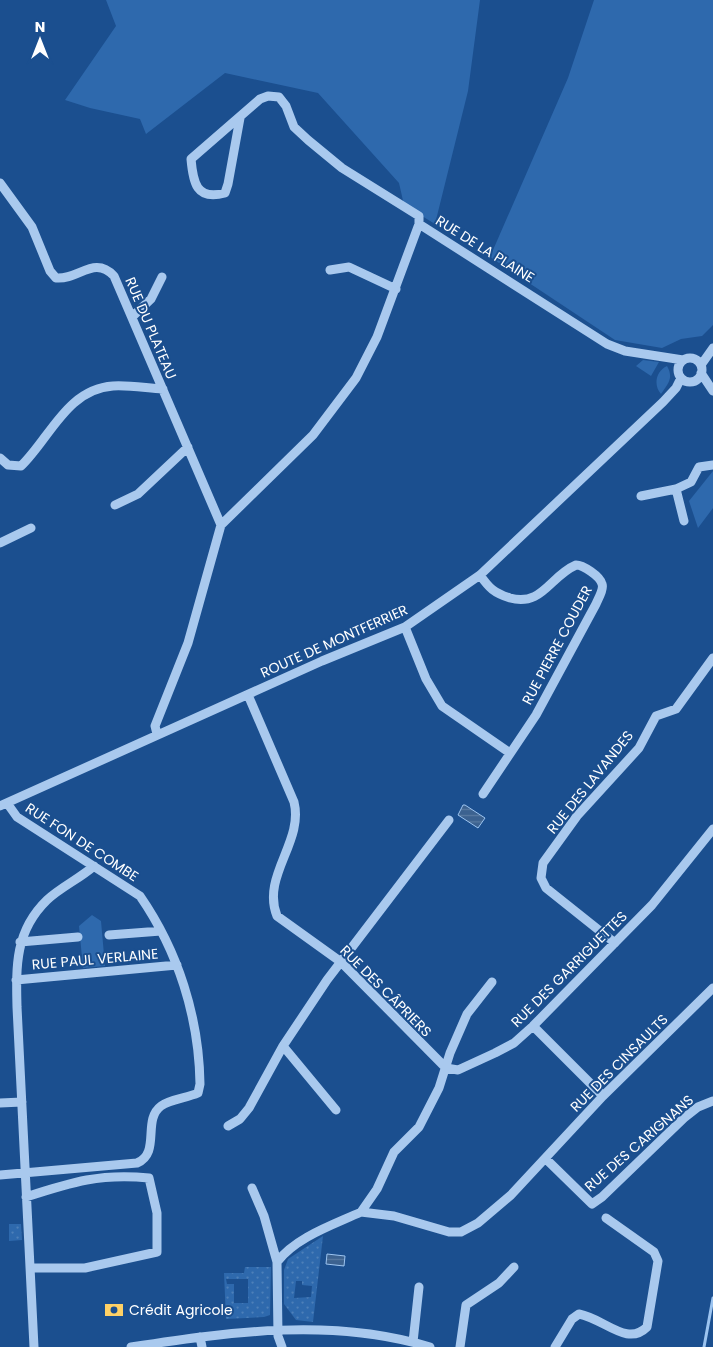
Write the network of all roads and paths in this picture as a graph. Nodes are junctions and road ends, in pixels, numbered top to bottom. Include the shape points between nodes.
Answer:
1 (240, 118) junction
2 (0, 183) edge
3 (419, 224) junction
4 (330, 270) dead end
5 (162, 277) dead end
6 (396, 289) junction
7 (132, 317) junction
8 (710, 351) edge
9 (681, 363) junction
10 (694, 373) junction
11 (710, 388) edge
12 (163, 389) junction
13 (188, 446) junction
14 (0, 458) edge
15 (713, 465) edge
16 (676, 489) junction
17 (642, 496) dead end
18 (115, 505) dead end
19 (684, 521) dead end
20 (221, 524) junction
21 (31, 528) dead end
22 (0, 543) edge
23 (480, 575) junction
24 (405, 627) junction
25 (713, 658) edge
26 (248, 695) junction
27 (157, 734) junction
28 (510, 753) junction
29 (482, 794) dead end
30 (3, 804) edge
31 (449, 820) dead end
32 (713, 829) edge
33 (80, 858) junction
34 (94, 866) junction
35 (72, 880) junction
36 (161, 931) junction
37 (109, 935) dead end
38 (78, 938) dead end
39 (20, 942) junction
40 (615, 943) junction
41 (341, 962) junction
42 (177, 966) junction
43 (16, 980) junction
44 (492, 982) dead end
45 (713, 988) edge
46 (533, 1026) junction
47 (283, 1046) junction
48 (446, 1068) junction
49 (603, 1096) junction
50 (713, 1101) edge
51 (22, 1102) junction
52 (0, 1103) edge
53 (336, 1110) dead end
54 (228, 1126) dead end
55 (546, 1159) junction
56 (26, 1174) junction
57 (0, 1175) edge
58 (252, 1188) dead end
59 (26, 1197) junction
60 (361, 1212) junction
61 (606, 1218) dead end
62 (277, 1262) junction
63 (514, 1267) dead end
64 (30, 1268) junction
65 (419, 1287) dead end
66 (278, 1328) junction
67 (200, 1337) junction
68 (413, 1342) junction
69 (34, 1347) edge
70 (131, 1347) edge
71 (202, 1347) edge
72 (282, 1347) edge
73 (430, 1347) edge
74 (460, 1347) edge
75 (555, 1347) edge

1 - 1 street via 224,193 202,192 193,180 191,159
1 - 3 street, RUE DE LA PLAINE via 260,99 279,97 294,127 308,140 342,168 419,216
2 - 7 street, RUE DU PLATEAU via 32,227 50,272 56,278 66,279 90,268 107,269 114,276
3 - 6 street
3 - 9 street, RUE DE LA PLAINE via 607,344
4 - 6 street via 349,267
5 - 7 street via 151,300
6 - 20 street via 356,378 313,435
7 - 12 street, RUE DU PLATEAU
8 - 10 street
9 - 10 street via 689,358
9 - 10 street via 678,372
10 - 11 street
10 - 23 street, ROUTE DE MONTFERRIER
12 - 13 street, RUE DU PLATEAU
12 - 14 street via 113,386 90,390 69,406 21,466 8,465
13 - 18 street via 138,494
13 - 20 street, RUE DU PLATEAU
15 - 16 street via 699,467 691,482
16 - 17 street
16 - 19 street
20 - 27 street via 188,644 155,726
21 - 22 street
23 - 24 street, ROUTE DE MONTFERRIER
23 - 28 street, RUE PIERRE COUDER via 495,594 522,601 538,595 576,566 581,565 602,583 596,604 559,673
24 - 26 street, ROUTE DE MONTFERRIER
24 - 28 street via 426,679 442,706
25 - 40 street, RUE DES LAVANDES via 676,709 656,716 639,748 578,816 543,863 541,878 546,888
26 - 27 street, ROUTE DE MONTFERRIER
26 - 41 street, RUE DES CÂPRIERS via 298,816 272,892 273,906 277,916
27 - 30 street, ROUTE DE MONTFERRIER
28 - 29 street, RUE PIERRE COUDER
30 - 33 street, RUE FON DE COMBE
31 - 41 street
32 - 40 street, RUE DES GARRIGUETTES via 652,905
33 - 34 street, RUE FON DE COMBE
33 - 35 street via 79,870
34 - 35 street
34 - 36 street, RUE FON DE COMBE via 140,896
35 - 39 street via 47,900 26,926
36 - 37 street
36 - 42 street, RUE FON DE COMBE
38 - 39 street
39 - 43 street
40 - 46 street, RUE DES GARRIGUETTES
41 - 47 street
41 - 48 street, RUE DES CÂPRIERS
42 - 43 street, RUE PAUL VERLAINE
42 - 56 street, RUE FON DE COMBE via 188,996 200,1075 198,1093 162,1104 154,1113 149,1153 137,1164
43 - 51 street
44 - 48 street via 467,1014
45 - 49 street, RUE DES CINSAULTS
46 - 48 street, RUE DES GARRIGUETTES via 514,1043 485,1057 458,1070
46 - 49 street
47 - 53 street
47 - 54 street via 249,1108
48 - 60 street via 419,1127 394,1152 377,1189
49 - 55 street, RUE DES CINSAULTS
50 - 55 street, RUE DES CARIGNANS via 698,1106 592,1204
51 - 52 street
51 - 56 street
55 - 60 street via 512,1196 478,1223 460,1232 435,1229 394,1216
56 - 57 street
56 - 59 street
58 - 62 street
59 - 64 street
59 - 64 street via 99,1176 150,1178 157,1213 157,1252 85,1268
60 - 62 street via 299,1242
61 - 75 street via 654,1252 658,1261 647,1327 632,1339 621,1336 590,1316 579,1314 572,1319
62 - 66 street
63 - 74 street via 499,1283 466,1305
64 - 69 street
65 - 68 street
66 - 67 street
66 - 68 street via 366,1334
66 - 72 street
67 - 70 street
67 - 71 street
68 - 73 street

